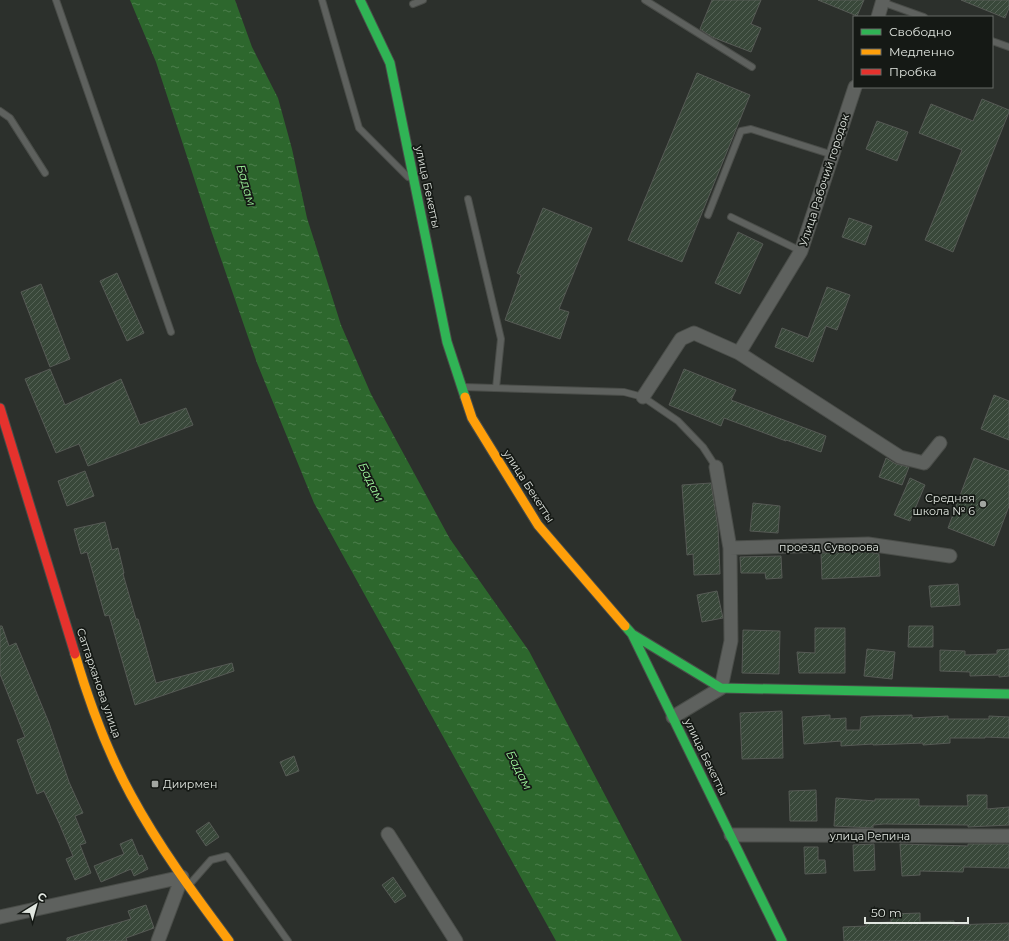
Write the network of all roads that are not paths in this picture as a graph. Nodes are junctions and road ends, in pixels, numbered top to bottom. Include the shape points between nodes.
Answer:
1 (56, 0) edge
2 (322, 0) edge
3 (360, 0) edge
4 (423, 0) edge
5 (645, 0) edge
6 (883, 1) edge
7 (413, 4) dead end
8 (878, 16) edge
9 (921, 16) edge
10 (993, 41) edge
11 (1009, 47) edge
12 (752, 66) dead end
13 (855, 88) edge
14 (0, 111) edge
15 (833, 155) junction
16 (45, 173) dead end
17 (415, 184) junction
18 (468, 199) dead end
19 (708, 215) dead end
20 (731, 217) dead end
21 (801, 252) junction
22 (171, 332) dead end
23 (739, 353) junction
24 (462, 387) junction
25 (496, 388) junction
26 (643, 397) junction
27 (0, 408) edge
28 (940, 443) dead end
29 (716, 467) joint
30 (730, 548) junction
31 (950, 556) dead end
32 (632, 634) junction
33 (721, 688) junction
34 (1009, 694) edge
35 (673, 717) junction
36 (388, 834) dead end
37 (731, 835) junction
38 (1009, 836) edge
39 (185, 881) junction
40 (0, 917) edge
41 (158, 941) edge
42 (229, 941) edge
43 (288, 941) edge
44 (456, 941) edge
45 (782, 941) edge

1 - 22 lane
2 - 17 lane via 359,128
3 - 17 street, улица Бекетты via 390,63
4 - 7 lane
5 - 12 lane
6 - 8 street
6 - 9 lane
10 - 11 lane
13 - 15 street, Улица Рабочий городок
14 - 16 lane via 10,118
15 - 19 lane via 751,128 742,131
15 - 21 street, Улица Рабочий городок
17 - 24 street, улица Бекетты via 447,342
18 - 25 lane via 501,339
20 - 21 lane
21 - 23 street, Улица Рабочий городок
23 - 26 street via 694,333 681,339
23 - 28 street via 900,457 924,463
24 - 25 lane
24 - 32 street, улица Бекетты via 472,418 538,525
25 - 26 lane via 624,392
26 - 29 lane via 678,421 703,447
27 - 39 street, Саттарханова улица via 81,675 107,744 132,795
29 - 30 street
30 - 31 street, проезд Суворова via 868,544
30 - 33 street via 731,641
32 - 33 street
32 - 35 street, улица Бекетты
33 - 34 street
33 - 35 street
35 - 37 street, улица Бекетты
36 - 44 street
37 - 38 street, улица Репина
37 - 45 street, улица Бекетты
39 - 40 street
39 - 41 street
39 - 42 street, Саттарханова улица
39 - 43 lane via 211,860 227,856

